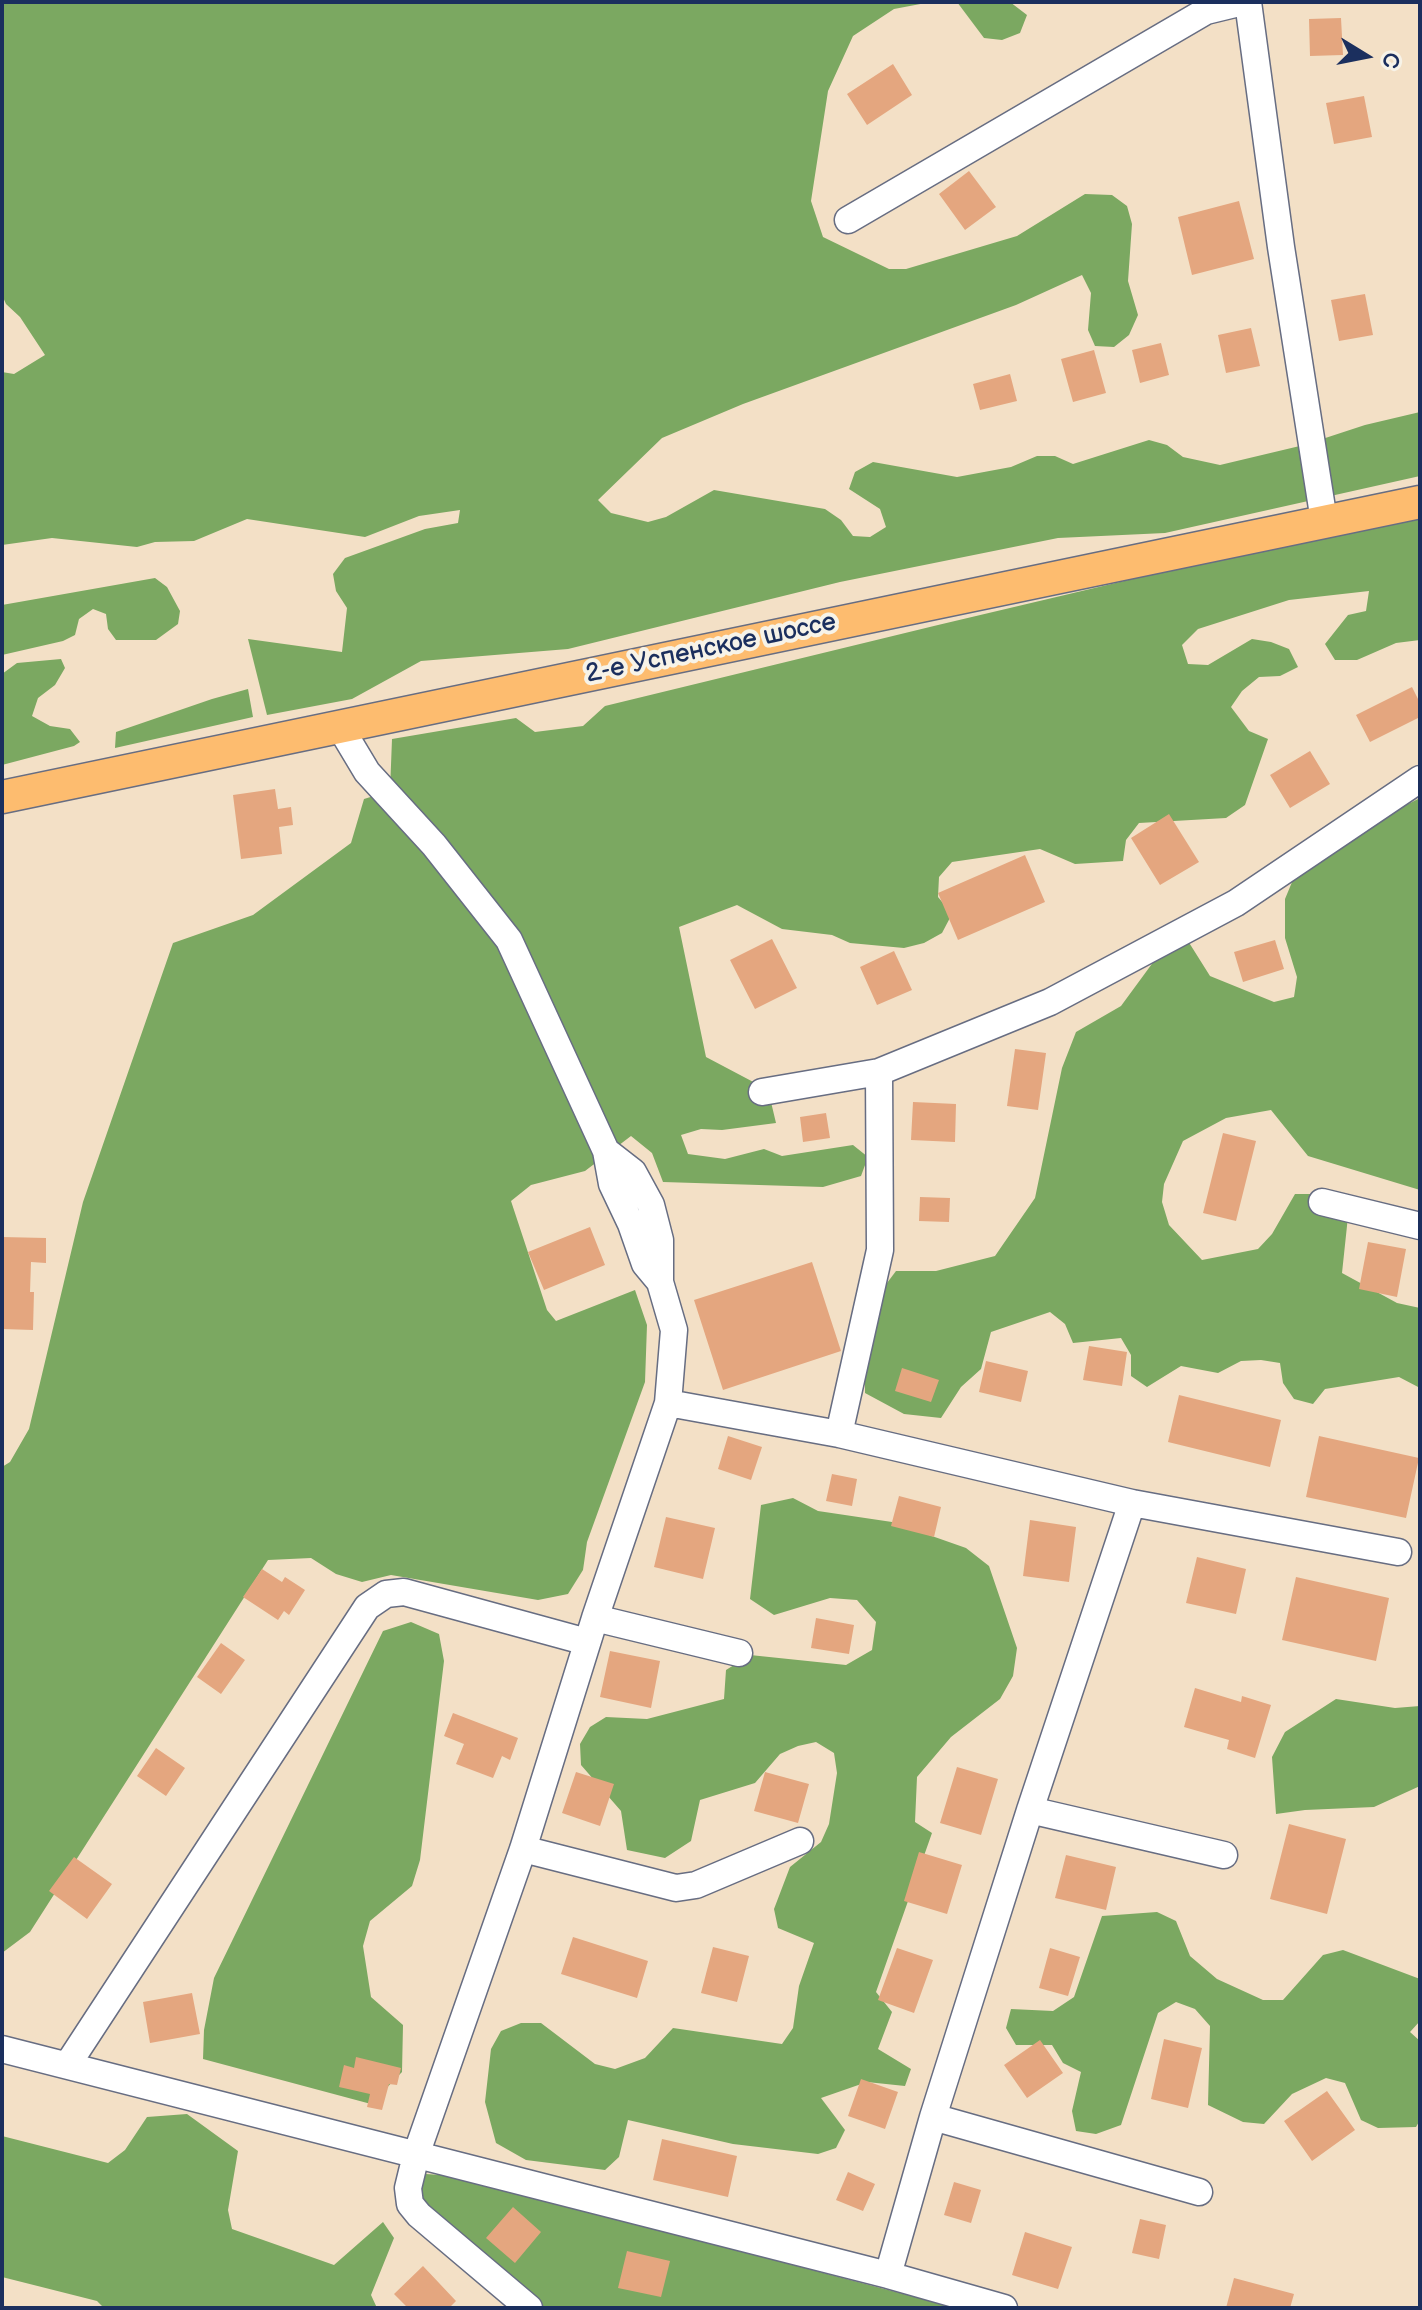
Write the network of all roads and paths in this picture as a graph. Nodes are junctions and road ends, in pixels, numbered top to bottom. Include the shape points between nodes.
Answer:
1 (1246, 2) edge
2 (848, 220) dead end
3 (1420, 502) edge
4 (1324, 521) junction
5 (340, 727) junction
6 (1420, 779) edge
7 (2, 797) edge
8 (879, 1072) junction
9 (762, 1092) dead end
10 (1322, 1202) dead end
11 (1420, 1226) edge
12 (668, 1403) junction
13 (839, 1434) junction
14 (1132, 1503) junction
15 (1398, 1552) dead end
16 (591, 1630) junction
17 (739, 1653) dead end
18 (1030, 1810) junction
19 (800, 1841) dead end
20 (523, 1849) junction
21 (1224, 1855) dead end
22 (2, 2049) edge
23 (68, 2064) junction
24 (933, 2117) junction
25 (416, 2155) junction
26 (1199, 2192) dead end
27 (888, 2275) junction
28 (529, 2308) edge
29 (1004, 2308) edge

1 - 2 street via 1206,11
1 - 4 street
3 - 4 main road, 2-е Успенское шоссе
4 - 5 main road, 2-е Успенское шоссе
5 - 7 main road, 2-е Успенское шоссе
5 - 12 street via 367,772 434,845 509,940 606,1151 633,1172 651,1205 660,1240 660,1282 674,1330
6 - 8 street via 1236,903 1050,1002
8 - 9 street
8 - 13 street via 880,1250
10 - 11 street
12 - 13 street
12 - 16 street
13 - 14 street
14 - 15 street
14 - 18 street
16 - 17 street
16 - 20 street
16 - 23 street via 404,1592 386,1594 367,1607
18 - 21 street
18 - 24 street
19 - 20 street via 696,1885 676,1888
20 - 25 street
22 - 23 street
23 - 25 street
24 - 26 street
24 - 27 street
25 - 27 street
25 - 28 street via 410,2204
27 - 29 street

